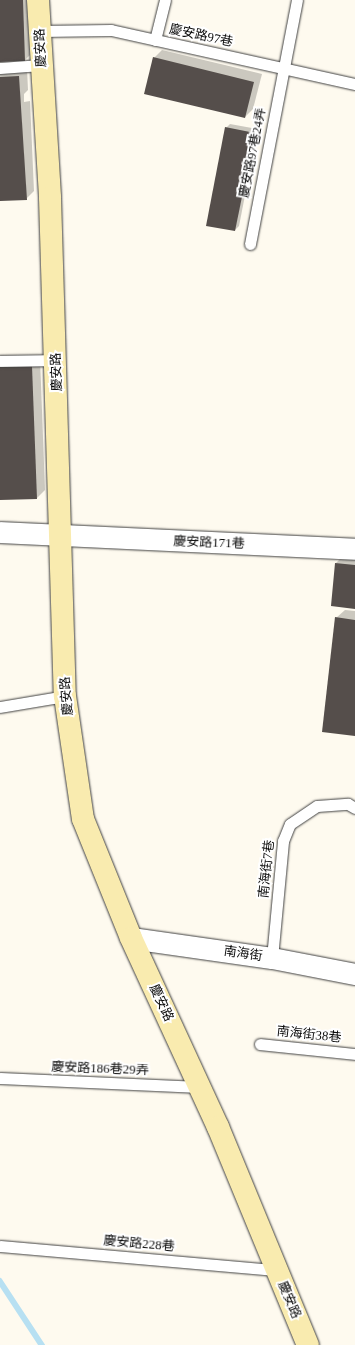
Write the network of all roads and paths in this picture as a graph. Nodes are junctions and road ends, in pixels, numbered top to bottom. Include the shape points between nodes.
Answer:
1 (38, 0) edge
2 (165, 0) edge
3 (297, 0) edge
4 (40, 31) junction
5 (155, 40) junction
6 (41, 65) junction
7 (0, 68) edge
8 (283, 68) junction
9 (355, 84) edge
10 (250, 244) dead end
11 (57, 360) junction
12 (0, 361) edge
13 (0, 532) edge
14 (62, 537) junction
15 (355, 549) edge
16 (65, 696) junction
17 (0, 707) edge
18 (352, 806) edge
19 (131, 938) junction
20 (272, 958) junction
21 (355, 974) edge
22 (260, 1044) dead end
23 (355, 1054) edge
24 (0, 1078) edge
25 (200, 1087) junction
26 (0, 1246) edge
27 (276, 1270) junction
28 (308, 1345) edge

1 - 4 main road, 慶安路
2 - 5 lane
3 - 8 lane, 慶安路97巷24弄
4 - 5 lane, 慶安路97巷 via 111,30
4 - 6 main road, 慶安路
5 - 8 lane, 慶安路97巷
6 - 7 lane
6 - 11 main road, 慶安路
8 - 9 lane, 慶安路97巷
8 - 10 lane, 慶安路97巷24弄
11 - 12 lane
11 - 14 main road, 慶安路
13 - 14 street, 慶安路171巷
14 - 15 street, 慶安路171巷
14 - 16 main road, 慶安路
16 - 17 lane
16 - 19 main road, 慶安路 via 83,819
18 - 20 lane, 南海街7巷 via 317,806 290,824 283,841
19 - 20 street, 南海街
19 - 25 main road, 慶安路
20 - 21 street, 南海街
22 - 23 lane, 南海街38巷
24 - 25 lane, 慶安路186巷29弄
25 - 27 main road, 慶安路
26 - 27 lane, 慶安路228巷
27 - 28 main road, 慶安路

